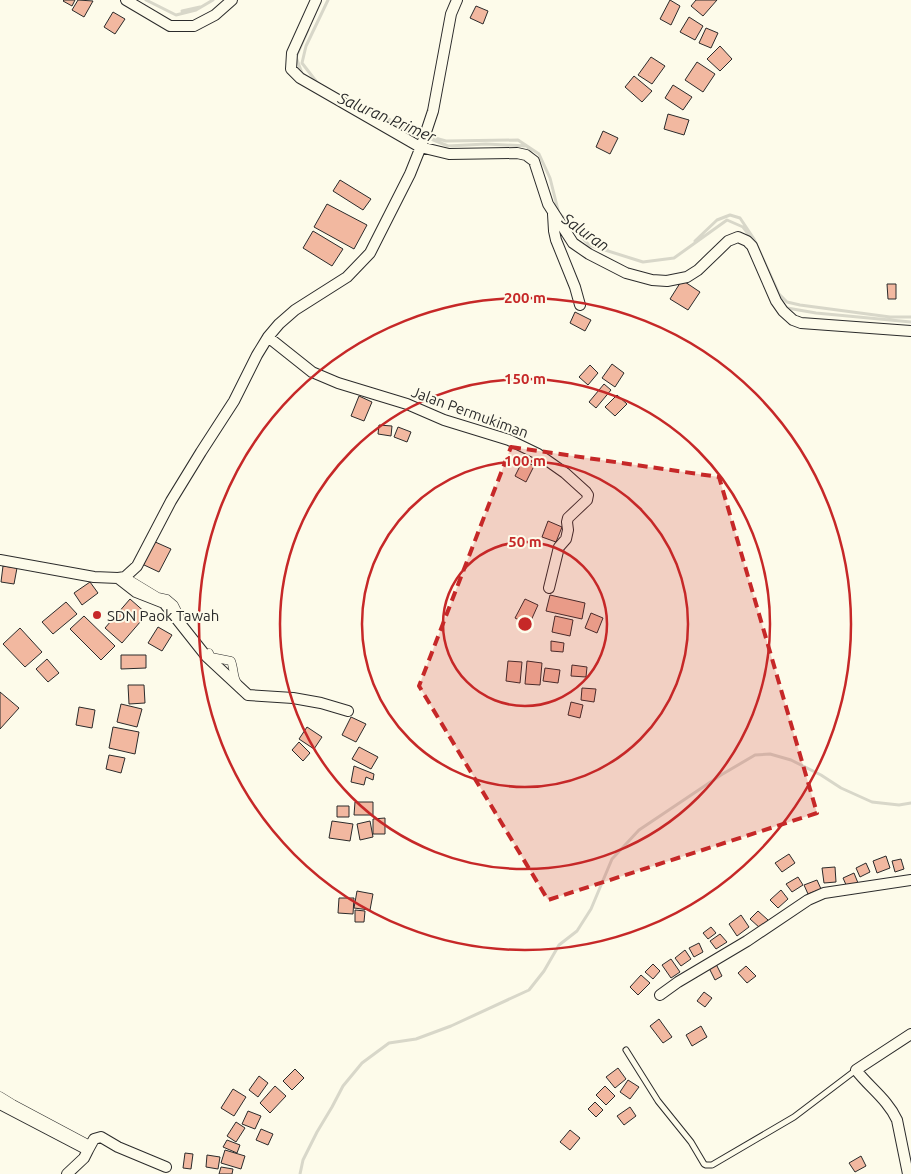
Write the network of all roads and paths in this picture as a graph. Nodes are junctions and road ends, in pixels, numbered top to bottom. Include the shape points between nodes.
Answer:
1 (126, 0) edge
2 (232, 0) edge
3 (316, 0) edge
4 (457, 0) edge
5 (421, 145) junction
6 (553, 213) junction
7 (580, 305) dead end
8 (911, 331) edge
9 (268, 337) junction
10 (0, 560) edge
11 (121, 577) junction
12 (549, 588) dead end
13 (349, 709) dead end
14 (911, 880) edge
15 (660, 995) dead end
16 (911, 1034) edge
17 (626, 1050) dead end
18 (856, 1070) junction
19 (0, 1096) edge
20 (0, 1104) edge
21 (88, 1148) junction
22 (166, 1167) dead end
23 (62, 1174) edge
24 (67, 1174) edge
25 (908, 1174) edge

1 - 2 street via 170,26 194,26 215,15
3 - 5 street via 292,53 291,69 300,78
4 - 5 street via 451,14 433,111
5 - 6 street via 449,154 526,155 534,161
5 - 9 street via 370,253 346,276 278,324
6 - 7 street via 556,240
6 - 8 street via 574,243 589,254 626,274 652,280 687,278 728,241 738,237 752,246 776,301 793,320
9 - 11 street via 234,401 171,501 137,566
9 - 12 street, Jalan Permukiman via 312,372 509,440 564,472 586,492 588,498 568,518 566,539 559,547
10 - 11 street via 94,577
11 - 13 street via 136,592 164,602 206,656 248,695 292,698
14 - 15 street via 824,893 808,900
16 - 18 street
17 - 18 lane via 658,1101 704,1164 709,1166 794,1117
18 - 25 street via 889,1105 898,1120
19 - 21 street
20 - 21 street
21 - 22 street via 94,1139 101,1138
21 - 23 street
21 - 24 street via 84,1158

